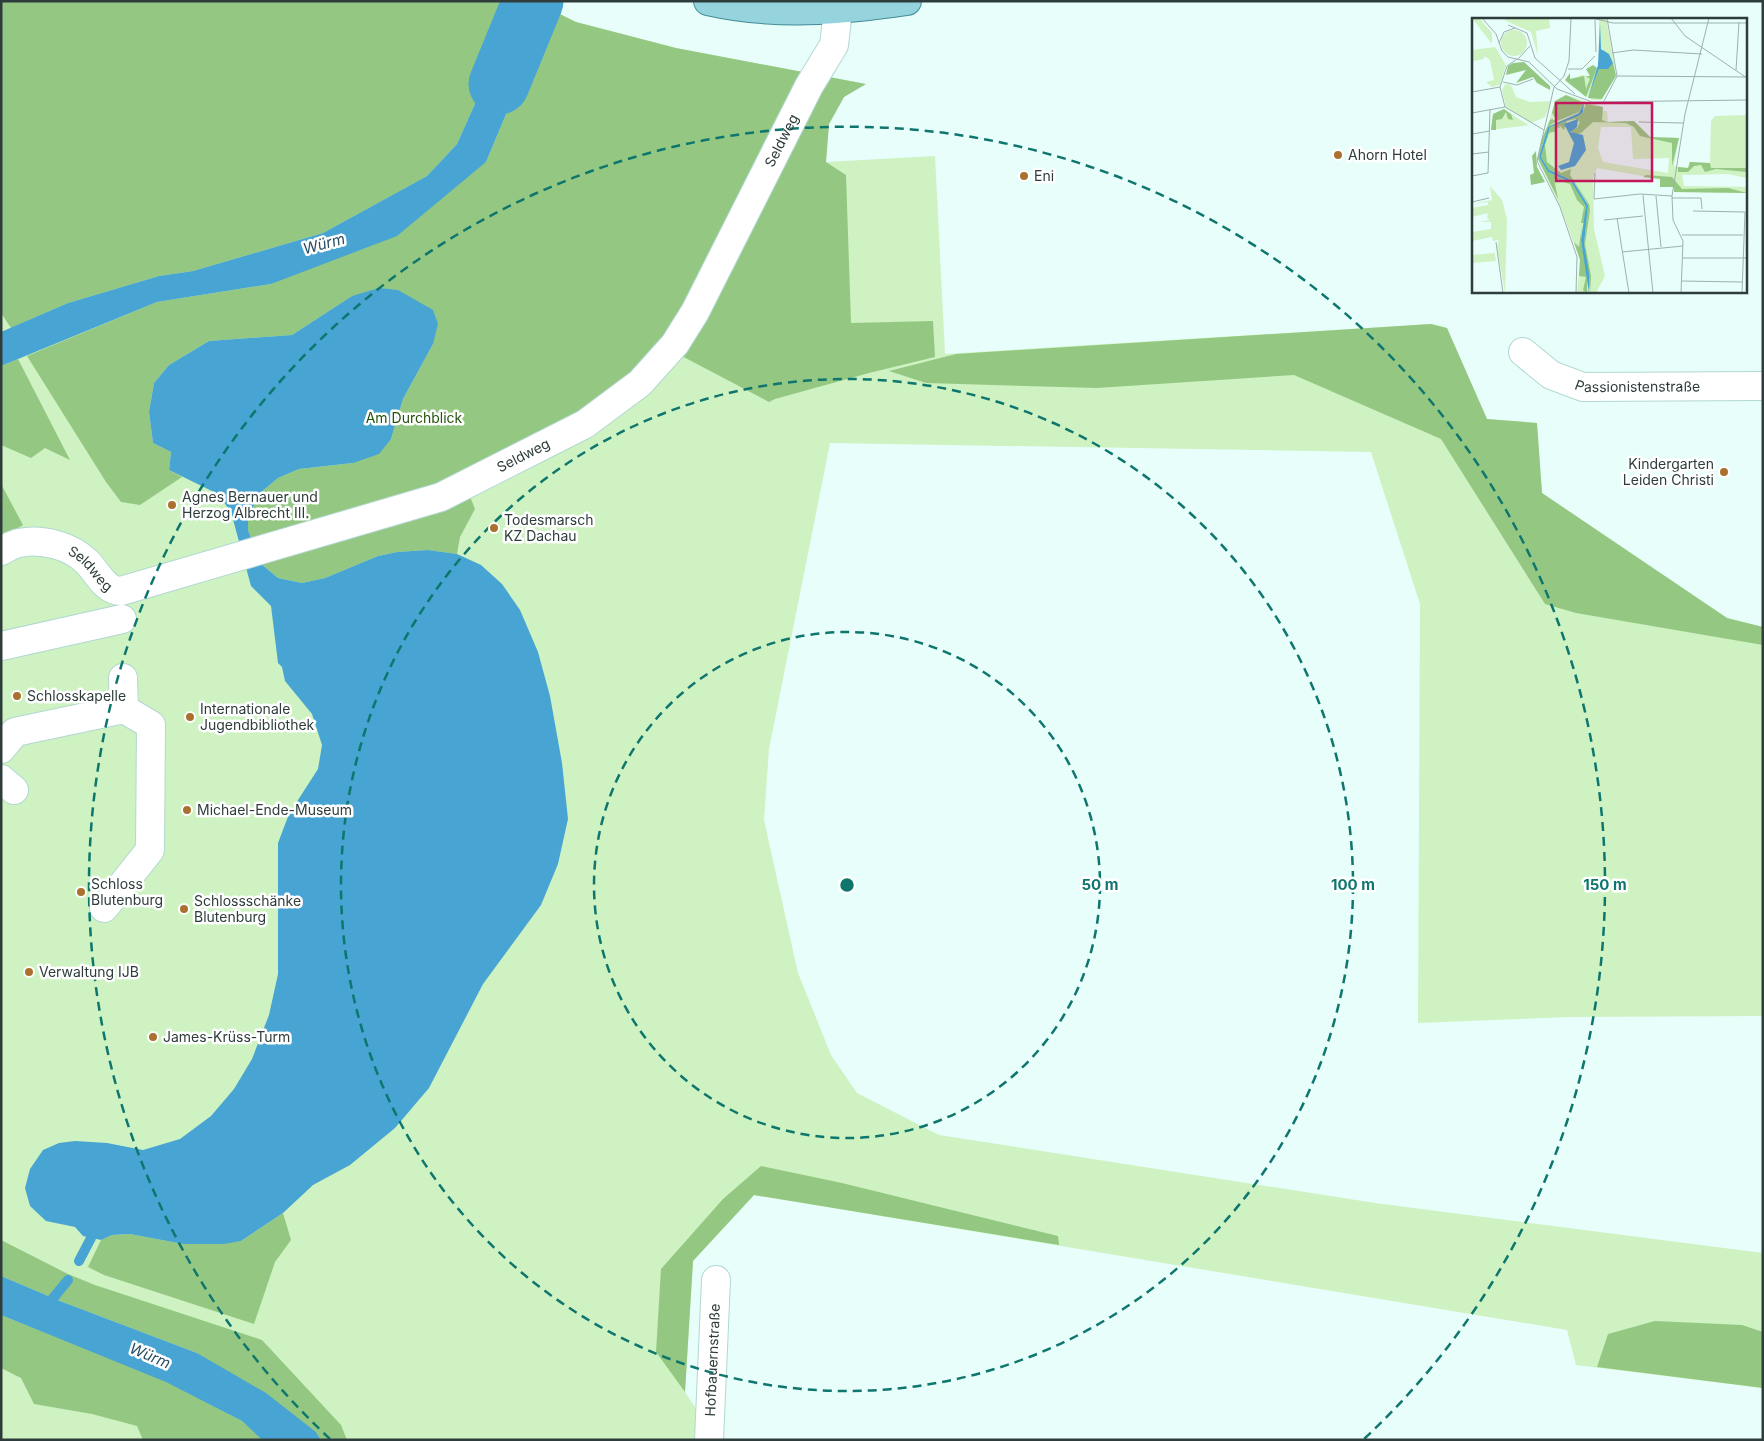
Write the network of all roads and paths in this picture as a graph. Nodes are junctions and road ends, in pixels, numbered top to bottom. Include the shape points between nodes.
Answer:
1 (708, 1) edge
2 (907, 1) edge
3 (851, 7) edge
4 (1523, 352) dead end
5 (1763, 386) edge
6 (1, 551) edge
7 (122, 619) dead end
8 (1, 646) edge
9 (123, 678) dead end
10 (124, 709) junction
11 (1, 748) edge
12 (104, 908) dead end
13 (716, 1280) dead end
14 (708, 1440) edge

1 - 3 main road via 784,12
2 - 3 main road
3 - 6 street, Seldweg via 695,312 675,344 640,383 585,424 441,497 116,591 106,585 82,558 62,546 47,542 19,543
4 - 5 street, Passionistenstraße via 1551,375 1583,387
7 - 8 street
9 - 10 street
10 - 11 street via 15,732
10 - 12 street via 151,725 150,850 128,867
13 - 14 street, Hofbauernstraße

